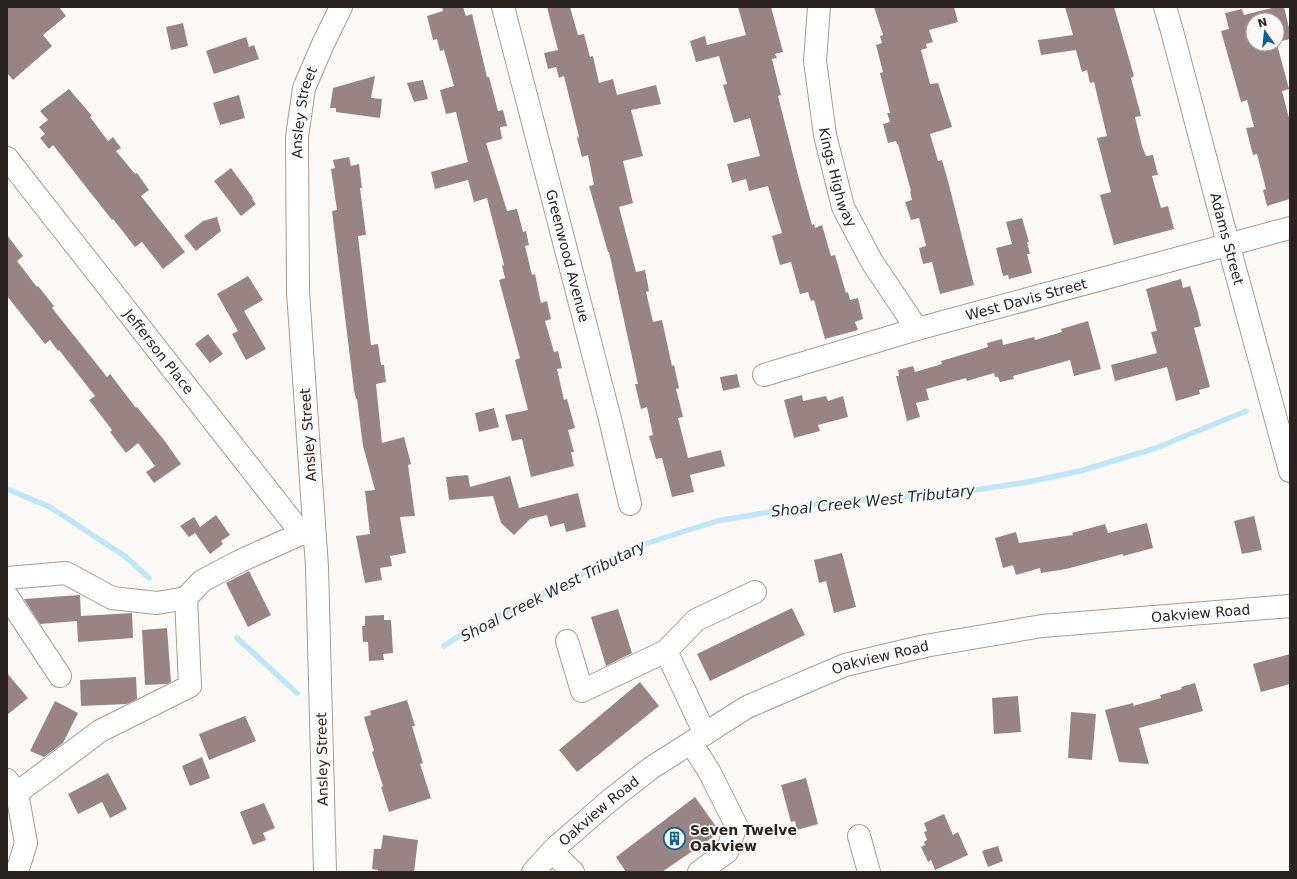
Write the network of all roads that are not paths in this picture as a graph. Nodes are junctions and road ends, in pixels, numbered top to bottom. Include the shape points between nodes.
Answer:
1 (341, 7) edge
2 (503, 7) edge
3 (819, 7) edge
4 (1165, 7) edge
5 (7, 158) edge
6 (1290, 228) edge
7 (1228, 245) junction
8 (917, 329) junction
9 (764, 375) dead end
10 (1290, 471) edge
11 (630, 504) dead end
12 (310, 536) junction
13 (7, 578) edge
14 (755, 592) dead end
15 (7, 596) edge
16 (186, 598) junction
17 (1290, 606) edge
18 (567, 641) dead end
19 (666, 651) junction
20 (60, 676) dead end
21 (698, 738) junction
22 (12, 787) edge
23 (859, 836) dead end
24 (552, 852) junction
25 (17, 872) edge
26 (325, 872) edge
27 (533, 872) edge
28 (573, 872) edge
29 (698, 872) edge
30 (869, 872) edge

1 - 12 street, Ansley Street via 304,88 297,137 298,292
2 - 11 street, Greenwood Avenue
3 - 8 street, Kings Highway via 815,61 825,135 843,207 872,262
4 - 7 street, Adams Street
5 - 12 street, Jefferson Place via 295,525
6 - 7 street, West Davis Street
7 - 8 street, West Davis Street
7 - 10 street, Adams Street
8 - 9 street, West Davis Street
12 - 16 street via 240,561 202,581
12 - 26 street, Ansley Street via 321,697
13 - 16 street via 66,572 112,598 157,603
14 - 19 street via 696,620
15 - 20 street
16 - 22 street via 190,686 100,731
17 - 21 street, Oakview Road via 1042,626 925,646 845,665 747,707
18 - 19 street via 582,691
19 - 21 street
21 - 24 street, Oakview Road via 651,768
21 - 29 street via 709,771 736,825 727,852
22 - 25 street via 26,843
23 - 30 street
24 - 27 street, Oakview Road
24 - 28 street

